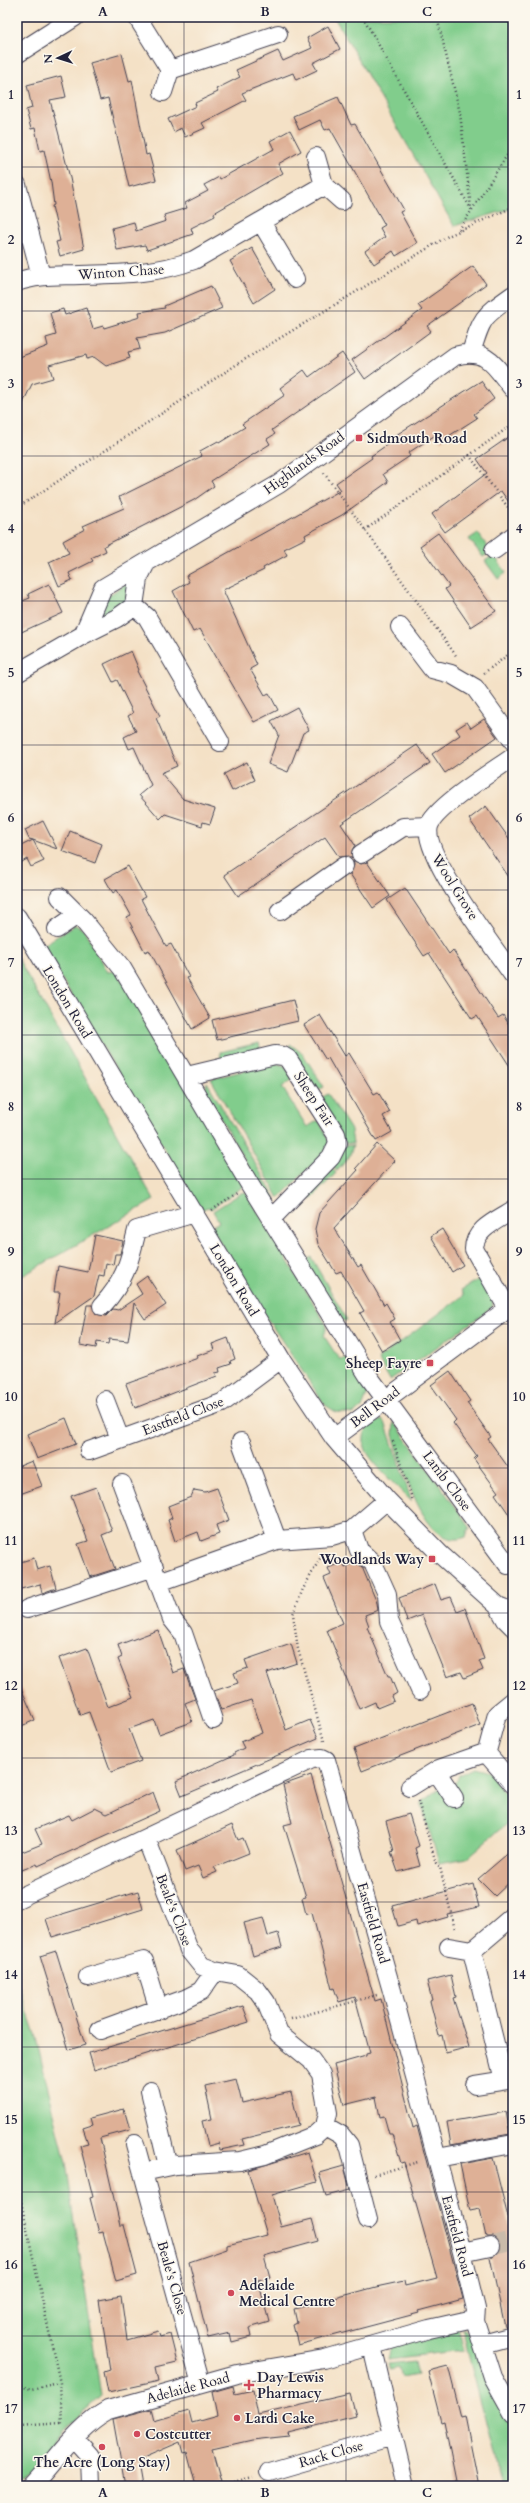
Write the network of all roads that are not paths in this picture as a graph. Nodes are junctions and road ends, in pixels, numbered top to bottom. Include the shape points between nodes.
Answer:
1 (75, 17) edge
2 (137, 17) edge
3 (278, 34) dead end
4 (17, 54) edge
5 (170, 70) junction
6 (163, 92) dead end
7 (316, 157) dead end
8 (17, 185) edge
9 (324, 185) junction
10 (342, 201) dead end
11 (261, 222) junction
12 (41, 276) junction
13 (295, 279) dead end
14 (17, 282) edge
15 (513, 295) edge
16 (471, 353) junction
17 (513, 390) edge
18 (513, 536) edge
19 (494, 550) dead end
20 (146, 563) junction
21 (134, 606) junction
22 (400, 627) dead end
23 (83, 635) junction
24 (17, 673) edge
25 (513, 741) edge
26 (220, 742) dead end
27 (513, 757) edge
28 (429, 826) junction
29 (361, 854) dead end
30 (344, 866) dead end
31 (60, 897) dead end
32 (280, 911) dead end
33 (77, 915) junction
34 (17, 917) edge
35 (57, 929) dead end
36 (513, 975) edge
37 (187, 1076) junction
38 (513, 1210) edge
39 (197, 1215) junction
40 (271, 1219) junction
41 (102, 1306) dead end
42 (512, 1307) edge
43 (281, 1358) junction
44 (385, 1398) junction
45 (105, 1400) dead end
46 (334, 1438) junction
47 (120, 1439) junction
48 (241, 1442) dead end
49 (89, 1451) dead end
50 (122, 1484) dead end
51 (387, 1500) junction
52 (352, 1530) junction
53 (277, 1540) junction
54 (508, 1564) dead end
55 (157, 1574) junction
56 (27, 1609) dead end
57 (506, 1609) edge
58 (513, 1628) edge
59 (420, 1690) dead end
60 (513, 1701) edge
61 (213, 1720) dead end
62 (486, 1755) junction
63 (439, 1769) junction
64 (513, 1784) edge
65 (412, 1786) road end
66 (454, 1798) dead end
67 (146, 1838) junction
68 (17, 1899) edge
69 (513, 1916) edge
70 (215, 1971) junction
71 (88, 1977) dead end
72 (160, 2010) junction
73 (100, 2030) dead end
74 (508, 2079) edge
75 (475, 2085) dead end
76 (150, 2091) dead end
77 (324, 2126) junction
78 (135, 2144) dead end
79 (513, 2144) edge
80 (436, 2158) junction
81 (168, 2166) junction
82 (143, 2172) junction
83 (368, 2220) dead end
84 (490, 2246) tunnel mouth
85 (462, 2252) junction
86 (475, 2321) junction
87 (513, 2336) edge
88 (483, 2344) junction
89 (372, 2346) junction
90 (200, 2384) junction
91 (513, 2413) edge
92 (69, 2434) junction
93 (393, 2436) junction
94 (54, 2463) junction
95 (269, 2472) road end
96 (32, 2486) edge
97 (47, 2486) edge
98 (91, 2486) edge
99 (405, 2486) edge

1 - 4 street
2 - 5 street
3 - 5 street
5 - 6 street
7 - 9 street
8 - 12 street
9 - 10 street
9 - 11 street, Winton Chase
11 - 12 street, Winton Chase via 194,260 171,269 120,274
11 - 13 street
12 - 14 street, Winton Chase
15 - 16 street via 487,314 480,324
16 - 17 street via 488,357
16 - 20 street, Highlands Road via 455,356 279,484
18 - 19 street
20 - 21 street via 138,579
20 - 23 street, Highlands Road via 103,588
21 - 23 street via 117,618
21 - 26 street via 147,617
22 - 25 street via 432,669 451,674 475,688
23 - 24 street
27 - 28 street via 441,810
28 - 29 street via 403,827
28 - 36 street, Wool Grove via 429,842 443,872
30 - 32 street
31 - 33 street
33 - 35 street
33 - 37 street via 122,968
34 - 39 street, London Road
37 - 40 street
37 - 40 street, Sheep Fair via 275,1055 283,1056 288,1059 336,1134 338,1142 331,1157
38 - 42 street via 478,1233 474,1240 474,1249
39 - 41 street via 137,1230 128,1265 118,1289
39 - 43 street, London Road
40 - 44 street via 369,1377
42 - 44 street, Bell Road
43 - 46 street, London Road
43 - 47 street, Eastfield Close via 222,1403
44 - 46 street, Bell Road
44 - 54 street, Lamb Close
45 - 47 street
46 - 51 street, London Road
47 - 49 street, Eastfield Close
48 - 53 street
50 - 55 street
51 - 52 street
51 - 57 street, London Road via 441,1555
52 - 53 street via 332,1536
52 - 59 street via 359,1550 372,1563 387,1594 389,1621
53 - 55 street
55 - 56 street
55 - 61 street via 172,1619 183,1633
57 - 58 street, London Road via 506,1620
60 - 62 street via 497,1714
62 - 63 street
62 - 64 street
63 - 65 street
63 - 66 street via 440,1777
67 - 68 street
67 - 70 street, Beale's Close via 189,1950 202,1966
67 - 80 street, Eastfield Road via 312,1759 326,1760 392,1991
69 - 74 street via 460,1949
70 - 72 street via 201,1990
70 - 77 street, Beale's Close via 238,1975 250,1983 266,2002 279,2034 311,2060 321,2074 328,2113
71 - 72 street via 144,1961
72 - 73 street
74 - 75 street
76 - 81 street
77 - 81 street via 302,2142 265,2155 240,2161
77 - 83 street via 341,2135 349,2145
78 - 82 street, Beale's Close
79 - 80 street
80 - 85 street, Eastfield Road
81 - 82 street
82 - 90 street, Beale's Close
84 - 85 street
85 - 86 street, Eastfield Road via 476,2309
86 - 88 street, Eastfield Road
86 - 89 street, Adelaide Road via 469,2320 429,2329
87 - 88 street
88 - 91 street, Eastfield Road via 493,2377
89 - 90 street, Adelaide Road via 308,2363 253,2371
89 - 93 street
90 - 92 street, Adelaide Road via 108,2410
92 - 94 street, Adelaide Road
92 - 98 street via 84,2446 90,2456
93 - 95 street, Rack Close
93 - 99 street
94 - 96 street, Adelaide Road
94 - 97 street, Adelaide Road

